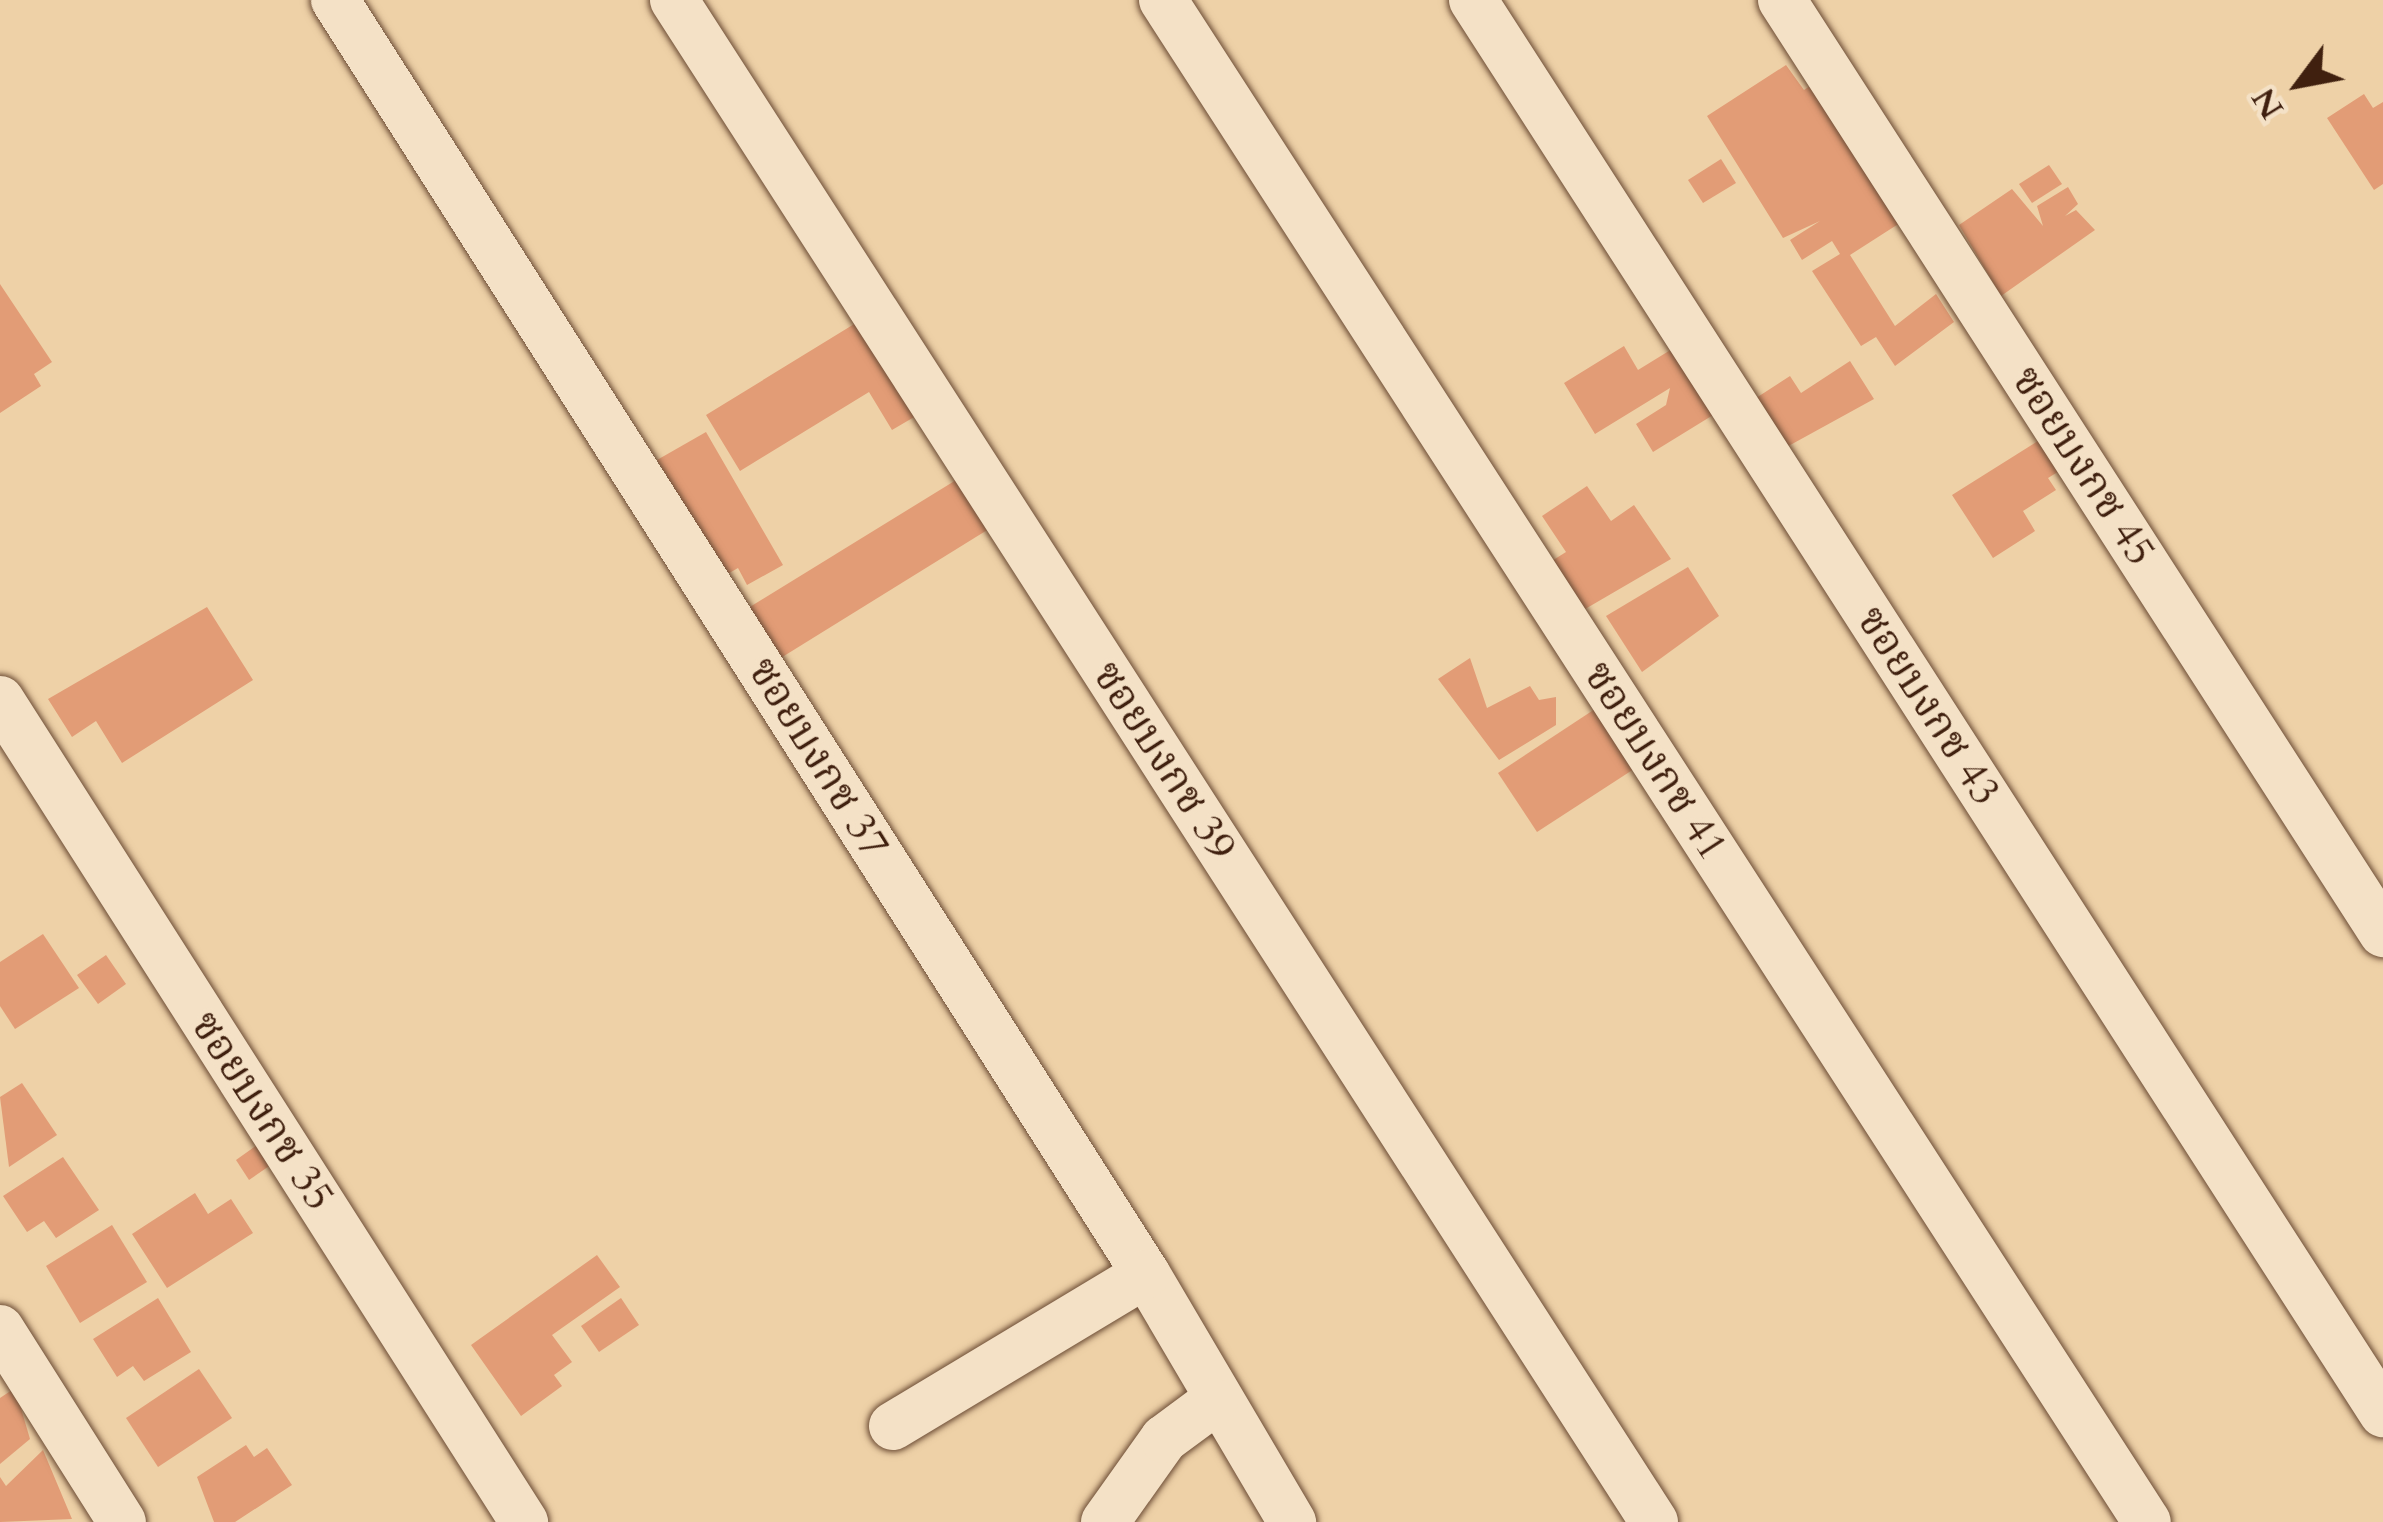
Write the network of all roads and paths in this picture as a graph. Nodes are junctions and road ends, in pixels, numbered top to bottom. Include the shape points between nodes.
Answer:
1 (335, 0) edge
2 (674, 0) edge
3 (1163, 0) edge
4 (1473, 0) edge
5 (1782, 0) edge
6 (0, 700) edge
7 (2383, 932) edge
8 (1147, 1274) junction
9 (0, 1329) edge
10 (1214, 1402) junction
11 (2383, 1413) edge
12 (893, 1426) dead end
13 (122, 1522) edge
14 (524, 1522) edge
15 (1105, 1522) edge
16 (1292, 1522) edge
17 (1654, 1522) edge
18 (2147, 1522) edge

1 - 8 street, ซอยบงกช 37
2 - 17 street, ซอยบงกช 39
3 - 18 street, ซอยบงกช 41
4 - 11 street, ซอยบงกช 43
5 - 7 street, ซอยบงกช 45
6 - 14 street, ซอยบงกช 35
8 - 10 street, ซอยบงกช 37
8 - 12 street
9 - 13 street
10 - 15 street via 1164,1439
10 - 16 street, ซอยบงกช 37

